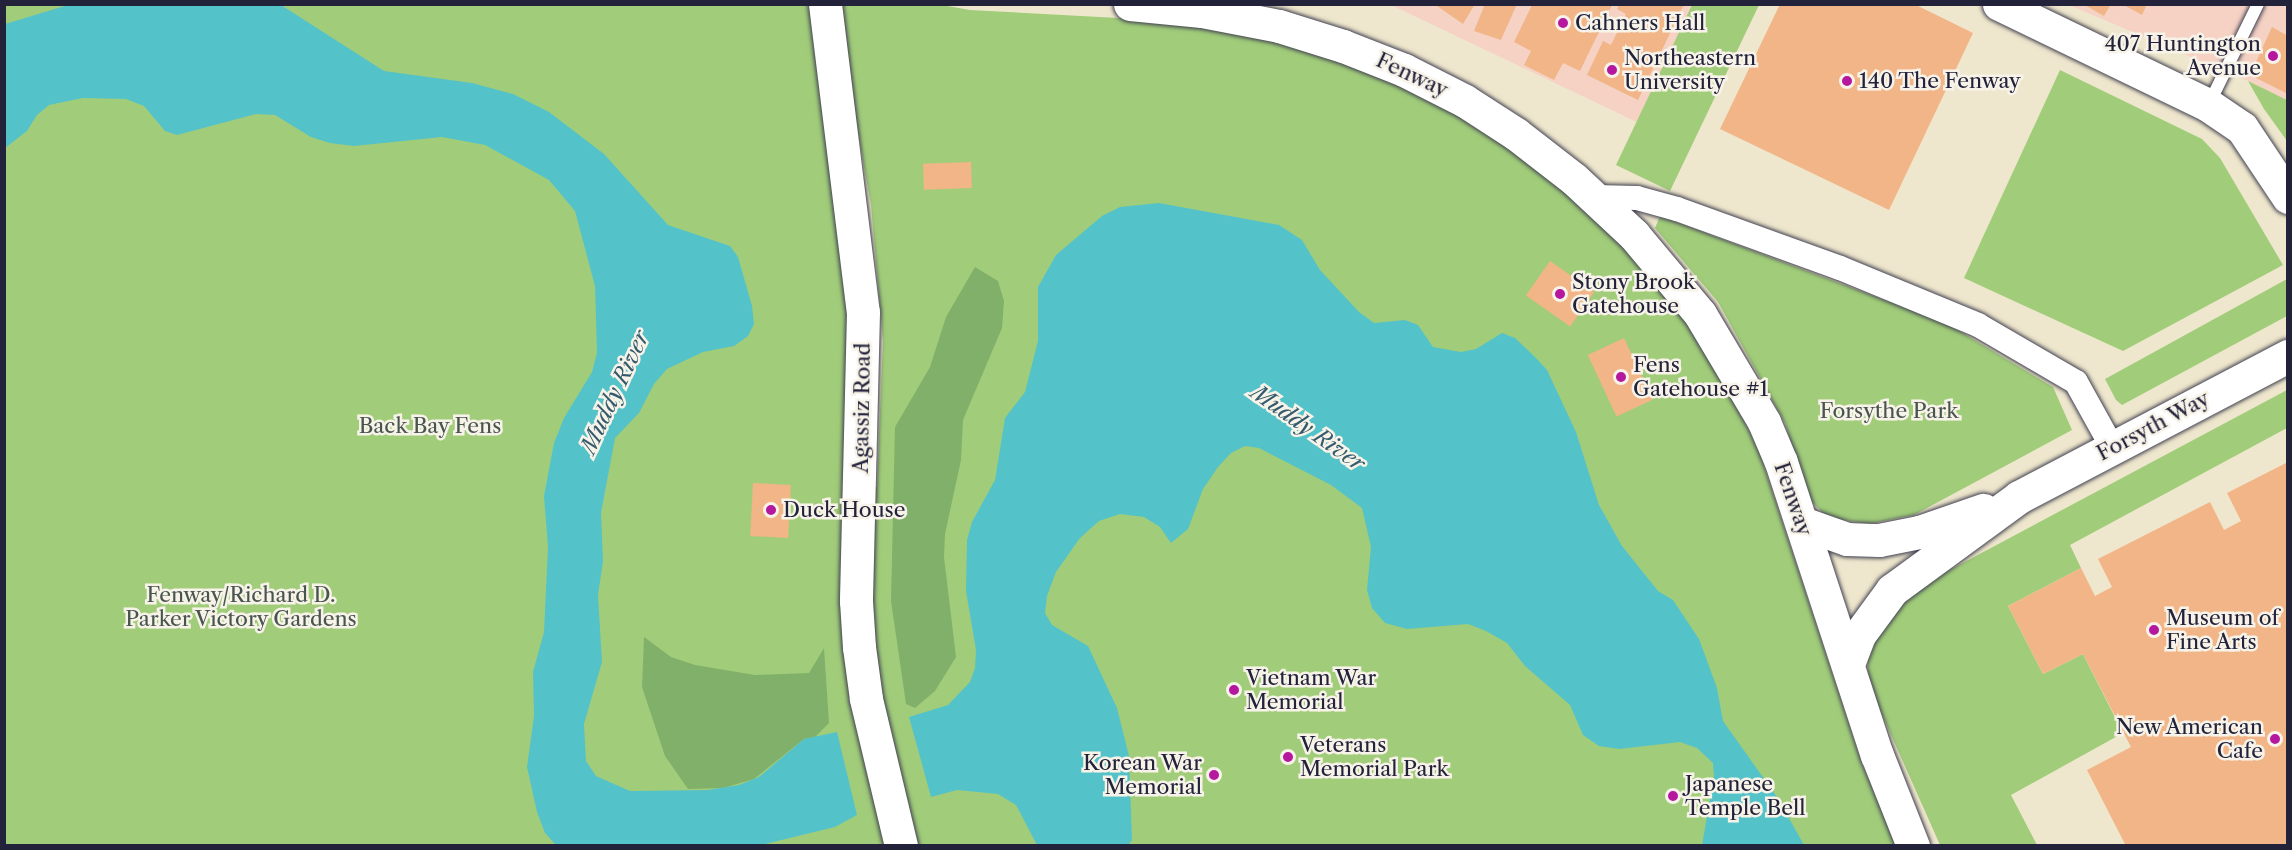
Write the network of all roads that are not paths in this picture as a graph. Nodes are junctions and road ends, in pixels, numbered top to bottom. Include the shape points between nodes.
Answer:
1 (825, 4) edge
2 (1130, 4) edge
3 (1999, 4) edge
4 (2258, 4) edge
5 (1202, 8) edge
6 (2208, 105) junction
7 (1594, 197) junction
8 (2288, 197) edge
9 (2288, 356) edge
10 (2112, 447) junction
11 (2019, 497) junction
12 (1802, 523) junction
13 (1848, 664) junction
14 (901, 846) edge
15 (1913, 846) edge

1 - 14 main road, Agassiz Road via 863,312 859,642 866,699
2 - 5 main road, Fenway
3 - 6 main road
4 - 6 lane
5 - 7 main road, Fenway via 1323,39 1426,81 1500,123
6 - 8 main road via 2242,129
7 - 10 street via 1637,198 1677,209 1830,264 1978,326 2076,382
7 - 12 main road, Fenway via 1663,267 1723,348 1764,422
9 - 10 main road, Forsyth Way
10 - 11 main road, Forsyth Way
11 - 12 main road, Forsyth Way via 1919,532 1879,540 1847,539
11 - 13 main road, Forsyth Way via 1892,590 1859,635
12 - 13 main road, Fenway
13 - 15 main road, Fenway via 1888,788

